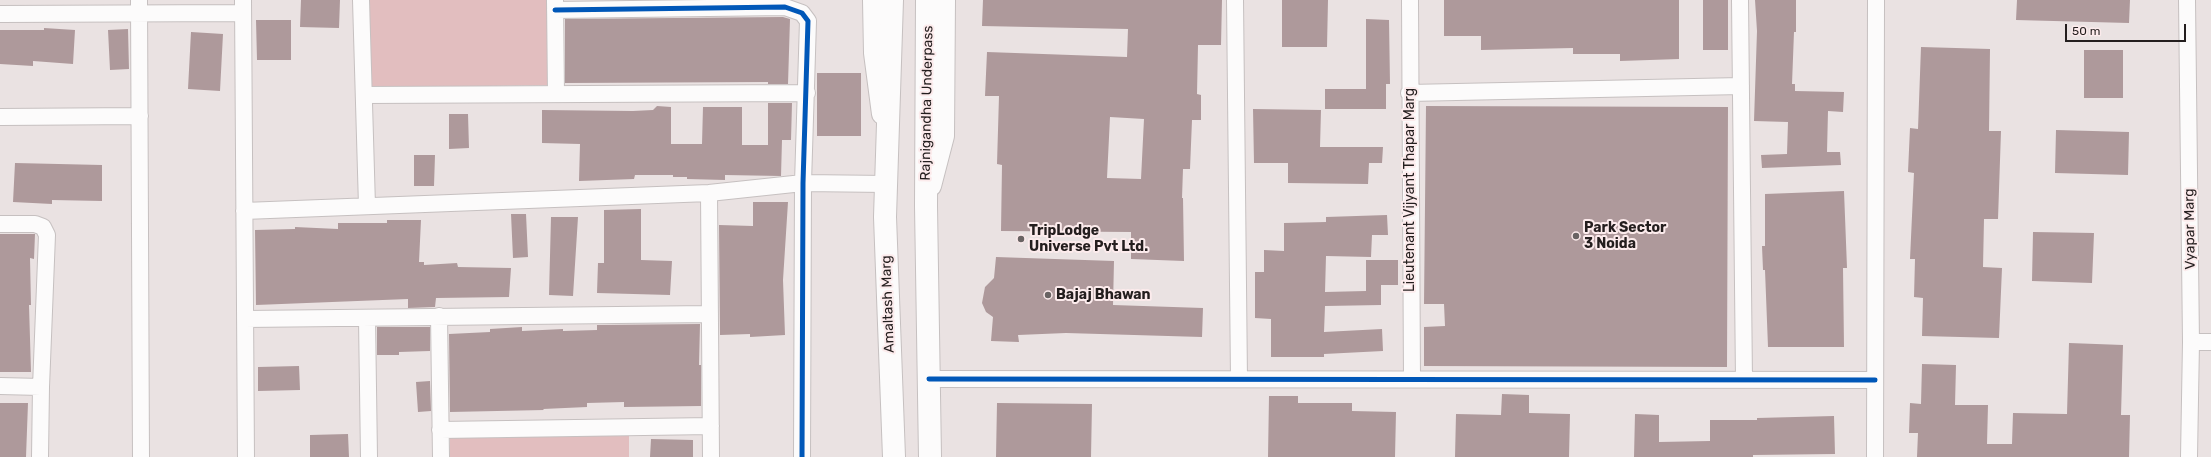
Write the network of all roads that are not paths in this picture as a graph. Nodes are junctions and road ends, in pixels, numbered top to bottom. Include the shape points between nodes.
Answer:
1 (361, 0) edge
2 (873, 0) edge
3 (892, 0) edge
4 (928, 0) edge
5 (944, 0) edge
6 (1235, 0) edge
7 (1410, 0) edge
8 (1740, 0) edge
9 (1876, 0) edge
10 (2187, 0) edge
11 (669, 4) edge
12 (555, 5) edge
13 (243, 6) edge
14 (139, 7) edge
15 (0, 14) edge
16 (1741, 86) junction
17 (556, 93) junction
18 (807, 93) junction
19 (1409, 93) junction
20 (364, 95) junction
21 (140, 116) junction
22 (0, 117) edge
23 (886, 151) junction
24 (803, 183) junction
25 (886, 184) junction
26 (709, 192) junction
27 (368, 206) junction
28 (926, 206) junction
29 (244, 211) junction
30 (0, 224) edge
31 (710, 314) junction
32 (439, 316) junction
33 (245, 319) junction
34 (367, 319) junction
35 (2192, 342) junction
36 (2211, 342) edge
37 (929, 379) junction
38 (1239, 379) junction
39 (1412, 379) junction
40 (1744, 380) junction
41 (1875, 380) junction
42 (0, 386) edge
43 (41, 387) junction
44 (711, 426) junction
45 (440, 430) junction
46 (40, 457) edge
47 (141, 457) edge
48 (246, 457) edge
49 (369, 457) edge
50 (441, 457) edge
51 (711, 457) edge
52 (802, 457) edge
53 (894, 457) edge
54 (930, 457) edge
55 (1875, 457) edge
56 (2189, 457) edge

1 - 20 street
2 - 23 street via 874,53
3 - 23 main road
4 - 28 main road, Rajnigandha Underpass
5 - 28 street via 944,136
6 - 38 street
7 - 19 street, Lieutenant Vijyant Thapar Marg
8 - 16 street
9 - 41 street
10 - 35 street, Vyapar Marg
11 - 12 street
11 - 18 street via 786,7 802,13 808,21
12 - 17 street
13 - 14 street
13 - 29 street
14 - 15 street
14 - 21 street
16 - 19 street
16 - 40 street
17 - 18 street
17 - 20 street
18 - 24 street
19 - 39 street, Lieutenant Vijyant Thapar Marg
20 - 27 street
21 - 22 street
21 - 47 street
23 - 25 main road, Amaltash Marg
24 - 25 street
24 - 26 street
24 - 52 street
25 - 53 main road, Amaltash Marg
26 - 27 street
26 - 31 street
27 - 29 street
28 - 37 main road
29 - 33 street
30 - 43 street via 35,224 43,227 47,235
31 - 32 street
31 - 44 street
32 - 34 street
32 - 45 street
33 - 34 street
33 - 48 street
34 - 49 street
35 - 36 street
35 - 56 street, Vyapar Marg
37 - 38 street
37 - 54 main road
38 - 39 street
39 - 40 street
40 - 41 street
41 - 55 street
42 - 43 street
43 - 46 street
44 - 45 street
44 - 51 street
45 - 50 street

